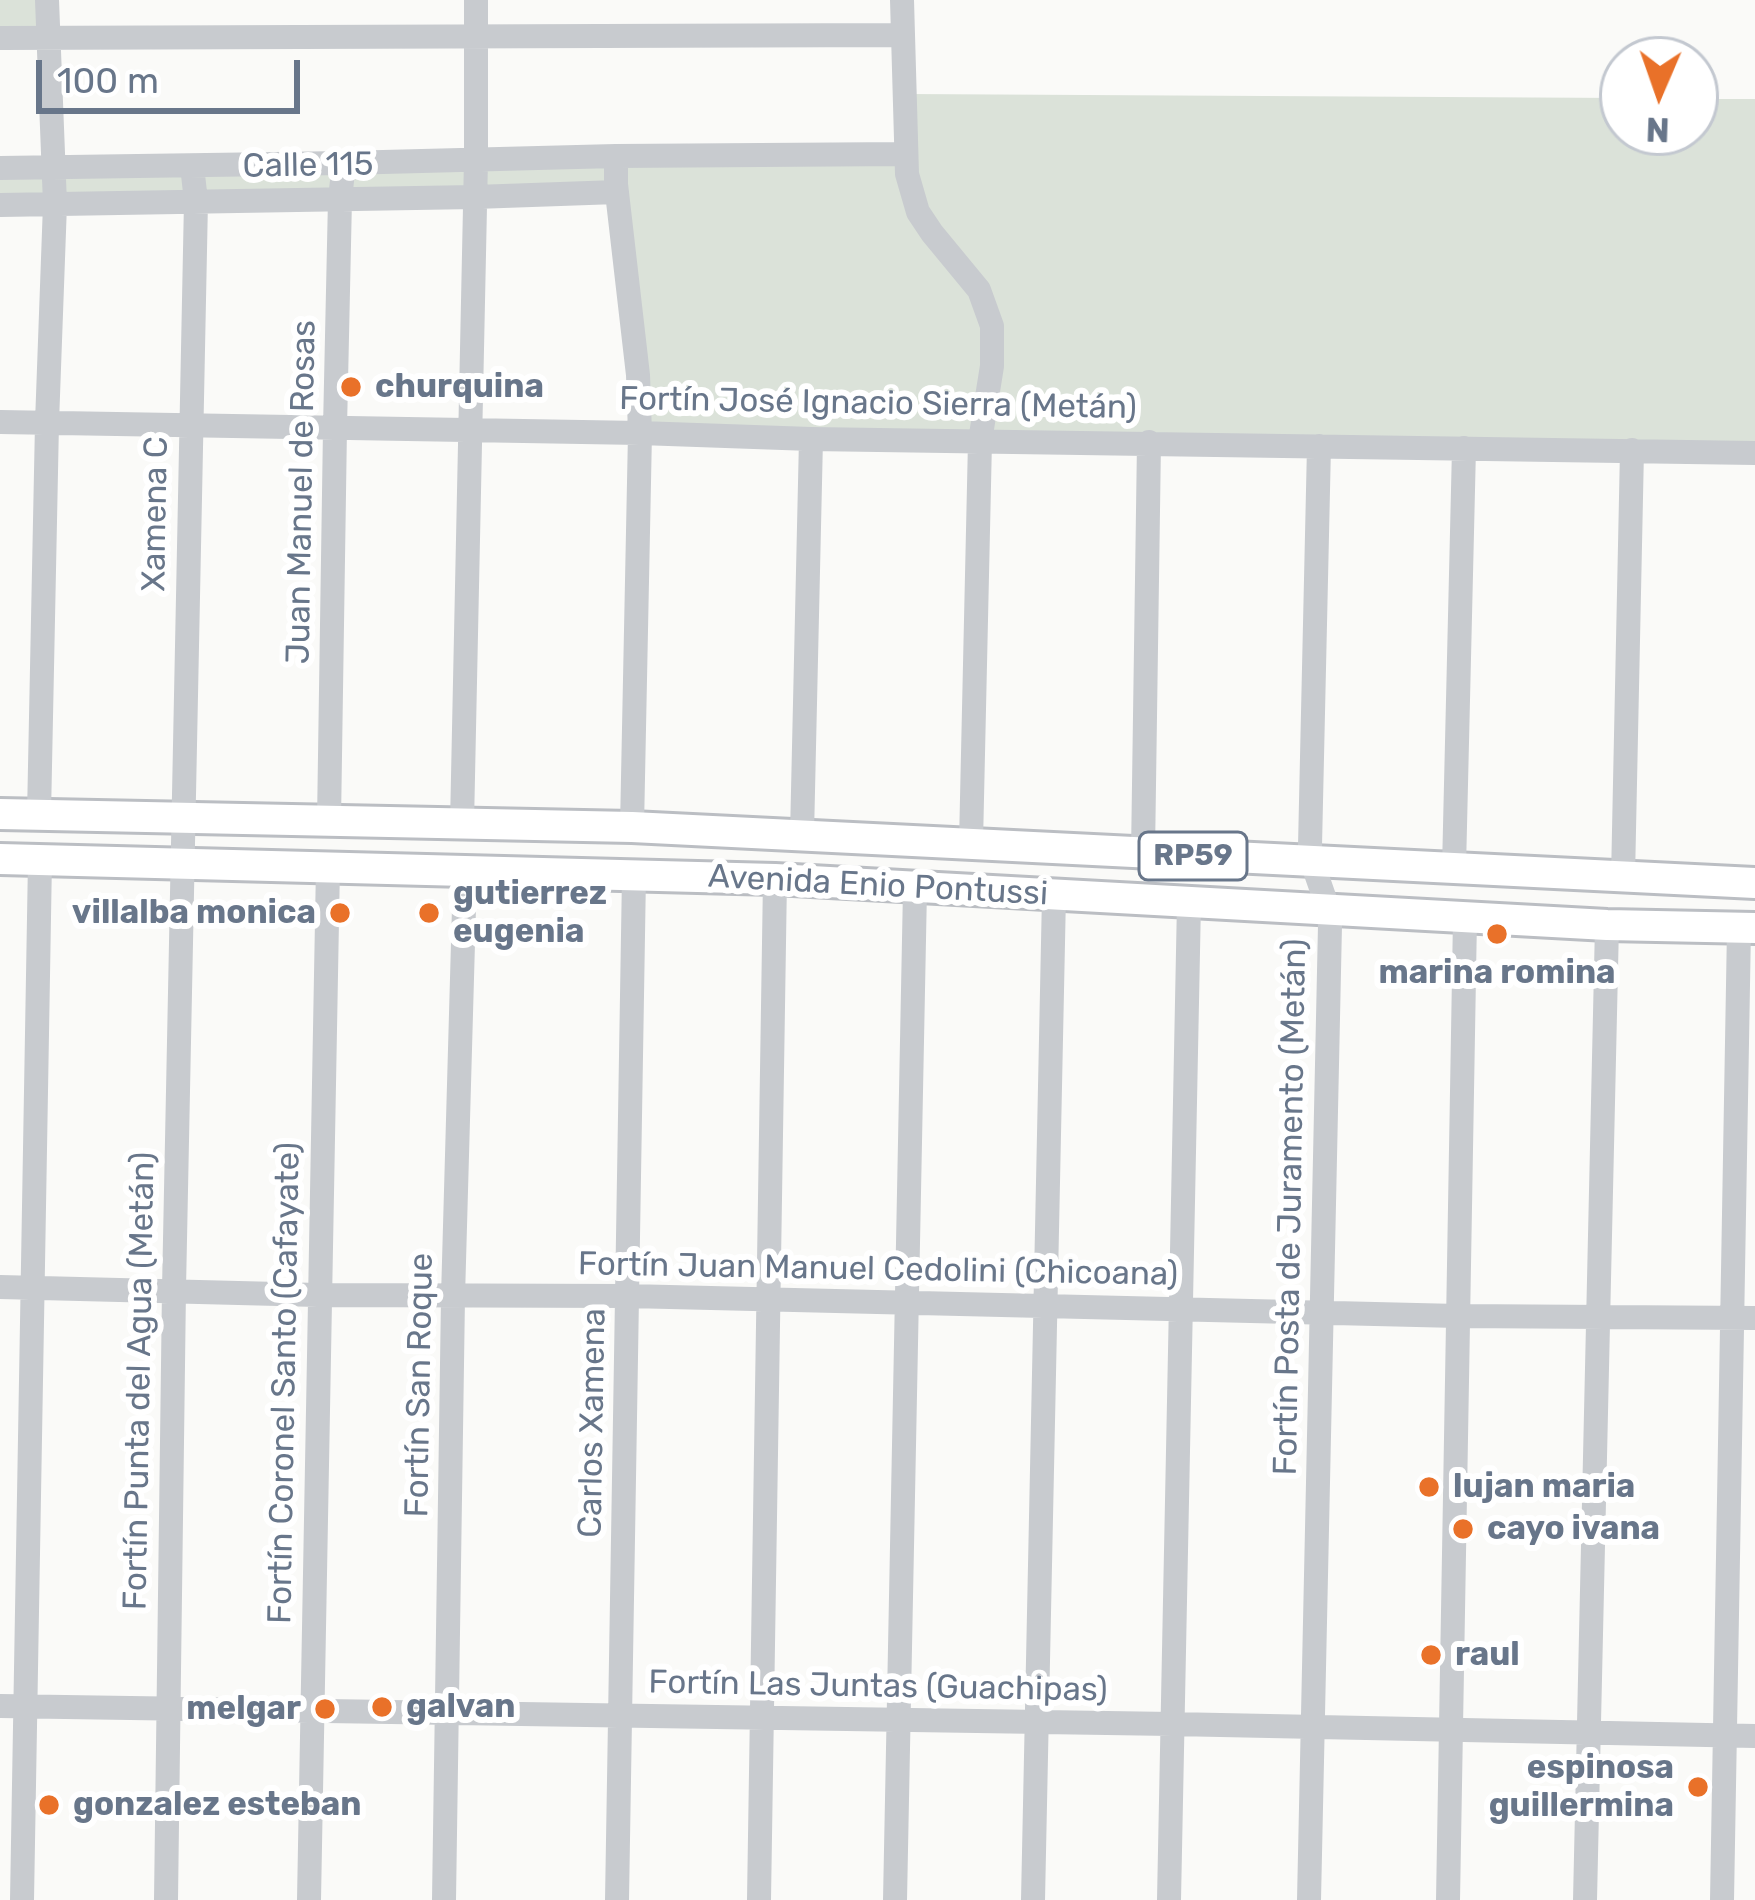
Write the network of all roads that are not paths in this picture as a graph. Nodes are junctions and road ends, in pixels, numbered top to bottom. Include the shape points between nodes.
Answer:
1 (47, 0) edge
2 (476, 0) edge
3 (902, 0) edge
4 (902, 35) junction
5 (476, 36) junction
6 (0, 38) edge
7 (48, 38) junction
8 (905, 154) junction
9 (616, 156) junction
10 (476, 159) junction
11 (344, 164) junction
12 (54, 166) junction
13 (192, 166) junction
14 (0, 168) edge
15 (617, 192) junction
16 (475, 197) junction
17 (340, 199) junction
18 (196, 201) junction
19 (55, 204) junction
20 (0, 205) edge
21 (0, 422) edge
22 (47, 423) junction
23 (190, 426) junction
24 (335, 428) junction
25 (470, 431) junction
26 (640, 433) junction
27 (811, 439) junction
28 (980, 441) junction
29 (1149, 442) junction
30 (1318, 446) junction
31 (1464, 448) junction
32 (1632, 450) junction
33 (1755, 453) edge
34 (0, 814) edge
35 (39, 815) junction
36 (184, 818) junction
37 (329, 821) junction
38 (462, 824) junction
39 (632, 827) junction
40 (802, 835) junction
41 (971, 843) junction
42 (1143, 853) junction
43 (0, 859) edge
44 (40, 860) junction
45 (183, 862) junction
46 (1312, 862) junction
47 (328, 866) junction
48 (1454, 868) junction
49 (465, 872) junction
50 (634, 875) junction
51 (1623, 878) junction
52 (776, 879) junction
53 (1755, 883) edge
54 (915, 889) junction
55 (1054, 895) junction
56 (1189, 902) junction
57 (1328, 908) junction
58 (1465, 918) junction
59 (1606, 925) junction
60 (1747, 928) edge
61 (0, 1287) edge
62 (31, 1288) junction
63 (174, 1289) junction
64 (318, 1295) junction
65 (628, 1296) junction
66 (453, 1297) junction
67 (770, 1300) junction
68 (905, 1302) junction
69 (1046, 1306) junction
70 (1182, 1309) junction
71 (1322, 1312) junction
72 (1458, 1316) junction
73 (1598, 1316) junction
74 (1744, 1318) edge
75 (12, 1707) edge
76 (167, 1710) junction
77 (313, 1712) junction
78 (448, 1714) junction
79 (621, 1717) junction
80 (762, 1719) junction
81 (898, 1720) junction
82 (1036, 1723) junction
83 (1172, 1724) junction
84 (1313, 1727) junction
85 (1450, 1730) junction
86 (1587, 1733) junction
87 (1723, 1736) junction
88 (1755, 1736) edge
89 (22, 1900) edge
90 (166, 1900) edge
91 (309, 1900) edge
92 (444, 1900) edge
93 (617, 1900) edge
94 (759, 1900) edge
95 (895, 1900) edge
96 (1033, 1900) edge
97 (1169, 1900) edge
98 (1309, 1900) edge
99 (1448, 1900) edge
100 (1585, 1900) edge
101 (1722, 1900) edge

1 - 7 street
2 - 5 street
3 - 4 street
4 - 5 street
4 - 8 street
5 - 7 street
5 - 10 street
6 - 7 street
7 - 12 street
8 - 9 street
8 - 28 street via 919,212 979,290 992,326
9 - 10 street
9 - 15 street
10 - 11 street
10 - 16 street
11 - 13 street
11 - 17 street, Juan Manuel de Rosas
12 - 13 street
12 - 14 street
12 - 19 street
13 - 18 street, Xamena C
15 - 16 street, Calle 115
15 - 26 street
16 - 17 street, Calle 115
16 - 25 street
17 - 18 street, Calle 115
17 - 24 street, Juan Manuel de Rosas
18 - 19 street, Calle 115
18 - 23 street, Xamena C
19 - 20 street, Calle 115
19 - 22 street
21 - 22 street, Fortín José Ignacio Sierra (Metán)
22 - 23 street, Fortín José Ignacio Sierra (Metán)
22 - 35 street
23 - 24 street, Fortín José Ignacio Sierra (Metán)
23 - 36 street, Xamena C
24 - 25 street, Fortín José Ignacio Sierra (Metán)
24 - 37 street, Juan Manuel de Rosas
25 - 26 street, Fortín José Ignacio Sierra (Metán)
25 - 38 street
26 - 27 street, Fortín José Ignacio Sierra (Metán)
26 - 39 street
27 - 28 street, Fortín José Ignacio Sierra (Metán)
27 - 40 street
28 - 29 street, Fortín José Ignacio Sierra (Metán)
28 - 41 street
29 - 30 street, Fortín José Ignacio Sierra (Metán)
29 - 42 street
30 - 31 street, Fortín José Ignacio Sierra (Metán)
30 - 46 street, Fortín Posta de Juramento (Metán)
31 - 32 street, Fortín José Ignacio Sierra (Metán)
31 - 48 street
32 - 33 street, Fortín José Ignacio Sierra (Metán)
32 - 51 street
34 - 35 main road, Avenida Enio Pontussi / RP59
35 - 36 main road, Avenida Enio Pontussi / RP59
36 - 37 main road, Avenida Enio Pontussi / RP59
36 - 45 street, Xamena C
37 - 38 main road, Avenida Enio Pontussi / RP59
38 - 39 main road, Avenida Enio Pontussi / RP59
39 - 40 main road, Avenida Enio Pontussi / RP59
40 - 41 main road, Avenida Enio Pontussi / RP59
41 - 42 main road, Avenida Enio Pontussi / RP59
42 - 46 main road, Avenida Enio Pontussi / RP59
43 - 44 main road, Avenida Enio Pontussi / RP59
44 - 45 main road, Avenida Enio Pontussi / RP59
44 - 62 street
45 - 47 main road, Avenida Enio Pontussi / RP59
45 - 63 street, Fortín Punta del Agua (Metán)
46 - 48 main road, Avenida Enio Pontussi / RP59
46 - 57 street, Fortín Posta de Juramento (Metán)
47 - 49 main road, Avenida Enio Pontussi / RP59
47 - 64 street, Fortín Coronel Santo (Cafayate)
48 - 51 main road, Avenida Enio Pontussi / RP59
49 - 50 main road, Avenida Enio Pontussi / RP59
49 - 66 street, Fortín San Roque
50 - 52 main road, Avenida Enio Pontussi / RP59
50 - 65 street, Carlos Xamena
51 - 53 main road, Avenida Enio Pontussi / RP59
52 - 54 main road, Avenida Enio Pontussi / RP59
52 - 67 street
54 - 55 main road, Avenida Enio Pontussi / RP59
54 - 68 street
55 - 56 main road, Avenida Enio Pontussi / RP59
55 - 69 street
56 - 57 main road, Avenida Enio Pontussi / RP59
56 - 70 street
57 - 58 main road, Avenida Enio Pontussi / RP59
57 - 71 street, Fortín Posta de Juramento (Metán)
58 - 59 main road, Avenida Enio Pontussi / RP59
58 - 72 street
59 - 60 main road, Avenida Enio Pontussi / RP59
59 - 73 street
60 - 74 street
61 - 62 street, Fortín Juan Manuel Cedolini (Chicoana)
62 - 63 street, Fortín Juan Manuel Cedolini (Chicoana)
62 - 75 street
63 - 64 street, Fortín Juan Manuel Cedolini (Chicoana)
63 - 76 street, Fortín Punta del Agua (Metán)
64 - 66 street, Fortín Juan Manuel Cedolini (Chicoana)
64 - 77 street, Fortín Coronel Santo (Cafayate)
65 - 66 street, Fortín Juan Manuel Cedolini (Chicoana)
65 - 67 street, Fortín Juan Manuel Cedolini (Chicoana)
65 - 79 street, Carlos Xamena
66 - 78 street, Fortín San Roque
67 - 68 street, Fortín Juan Manuel Cedolini (Chicoana)
67 - 80 street
68 - 69 street, Fortín Juan Manuel Cedolini (Chicoana)
68 - 81 street
69 - 70 street, Fortín Juan Manuel Cedolini (Chicoana)
69 - 82 street
70 - 71 street, Fortín Juan Manuel Cedolini (Chicoana)
70 - 83 street
71 - 72 street, Fortín Juan Manuel Cedolini (Chicoana)
71 - 84 street, Fortín Posta de Juramento (Metán)
72 - 73 street, Fortín Juan Manuel Cedolini (Chicoana)
72 - 85 street
73 - 74 street, Fortín Juan Manuel Cedolini (Chicoana)
73 - 86 street
74 - 87 street
75 - 76 street, Fortín Las Juntas (Guachipas)
75 - 89 street
76 - 77 street, Fortín Las Juntas (Guachipas)
76 - 90 street, Fortín Punta del Agua (Metán)
77 - 78 street, Fortín Las Juntas (Guachipas)
77 - 91 street, Fortín Coronel Santo (Cafayate)
78 - 79 street, Fortín Las Juntas (Guachipas)
78 - 92 street, Fortín San Roque
79 - 80 street, Fortín Las Juntas (Guachipas)
79 - 93 street, Carlos Xamena
80 - 81 street, Fortín Las Juntas (Guachipas)
80 - 94 street
81 - 82 street, Fortín Las Juntas (Guachipas)
81 - 95 street
82 - 83 street, Fortín Las Juntas (Guachipas)
82 - 96 street
83 - 84 street, Fortín Las Juntas (Guachipas)
83 - 97 street
84 - 85 street, Fortín Las Juntas (Guachipas)
84 - 98 street, Fortín Posta de Juramento (Metán)
85 - 86 street, Fortín Las Juntas (Guachipas)
85 - 99 street
86 - 87 street, Fortín Las Juntas (Guachipas)
86 - 100 street
87 - 88 street, Fortín Las Juntas (Guachipas)
87 - 101 street

